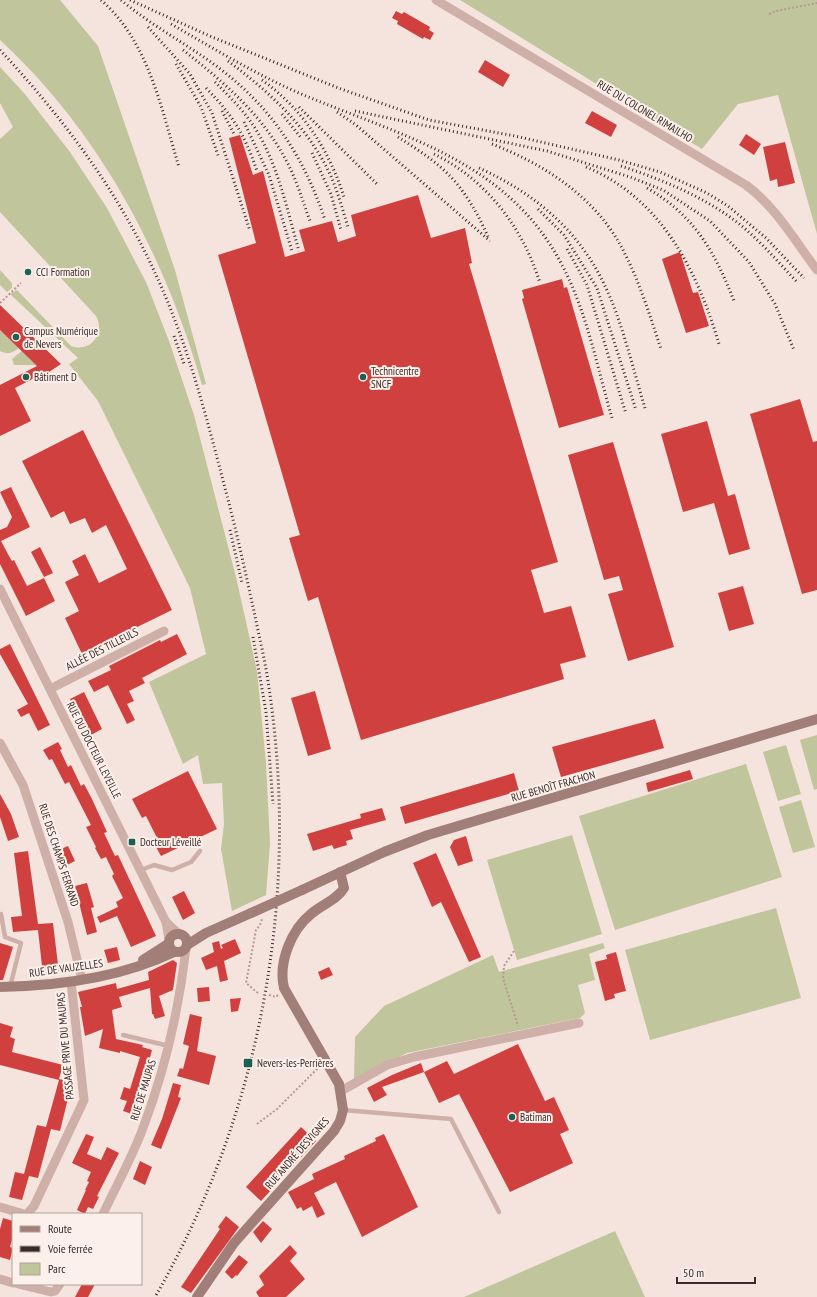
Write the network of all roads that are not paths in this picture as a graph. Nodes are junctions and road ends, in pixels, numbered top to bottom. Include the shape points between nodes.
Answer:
1 (436, 0) edge
2 (817, 269) edge
3 (0, 590) edge
4 (164, 631) dead end
5 (50, 689) junction
6 (817, 719) edge
7 (0, 743) edge
8 (200, 851) dead end
9 (141, 870) junction
10 (340, 872) junction
11 (1, 914) dead end
12 (178, 944) junction
13 (82, 980) junction
14 (71, 982) junction
15 (5, 987) edge
16 (578, 1023) dead end
17 (123, 1035) dead end
18 (169, 1046) junction
19 (341, 1091) junction
20 (343, 1110) junction
21 (0, 1207) edge
22 (498, 1212) dead end
23 (21, 1213) edge
24 (28, 1213) edge
25 (103, 1213) edge
26 (0, 1279) edge
27 (12, 1283) edge
28 (22, 1285) edge
29 (57, 1291) edge
30 (197, 1297) edge

1 - 2 street, RUE DU COLONEL RIMAILHO via 746,185 774,212
3 - 5 street, RUE DU DOCTEUR LEVEILLE
4 - 5 street, ALLÉE DES TILLEULS
5 - 9 street, RUE DU DOCTEUR LEVEILLE
6 - 10 main road, RUE BENOÎT FRACHON via 428,835
7 - 13 street, RUE DES CHAMPS FERRAND via 23,785 68,922
8 - 9 lane via 191,862 172,870 154,865
9 - 12 street, RUE DU DOCTEUR LEVEILLE
10 - 12 main road, RUE BENOÎT FRACHON, bridge
10 - 19 main road, RUE ANDRÉ DESVIGNES via 344,888 334,899 310,914 297,927 290,941 282,979 284,988
11 - 15 lane via 5,937 21,943
12 - 13 main road, RUE DE VAUZELLES via 133,966
12 - 18 street, RUE DE MAUPAS via 184,966
13 - 14 main road, RUE DE VAUZELLES
14 - 15 main road, RUE DE VAUZELLES
14 - 24 street, PASSAGE PRIVE DU MAUPAS via 84,1100 34,1206
16 - 19 street via 414,1057 387,1065
17 - 18 lane
18 - 25 street, RUE DE MAUPAS via 143,1129
19 - 20 main road, RUE ANDRÉ DESVIGNES
20 - 22 lane via 451,1119
20 - 30 main road, RUE ANDRÉ DESVIGNES via 334,1131 234,1243
21 - 23 street
26 - 27 street
28 - 29 street via 50,1292

